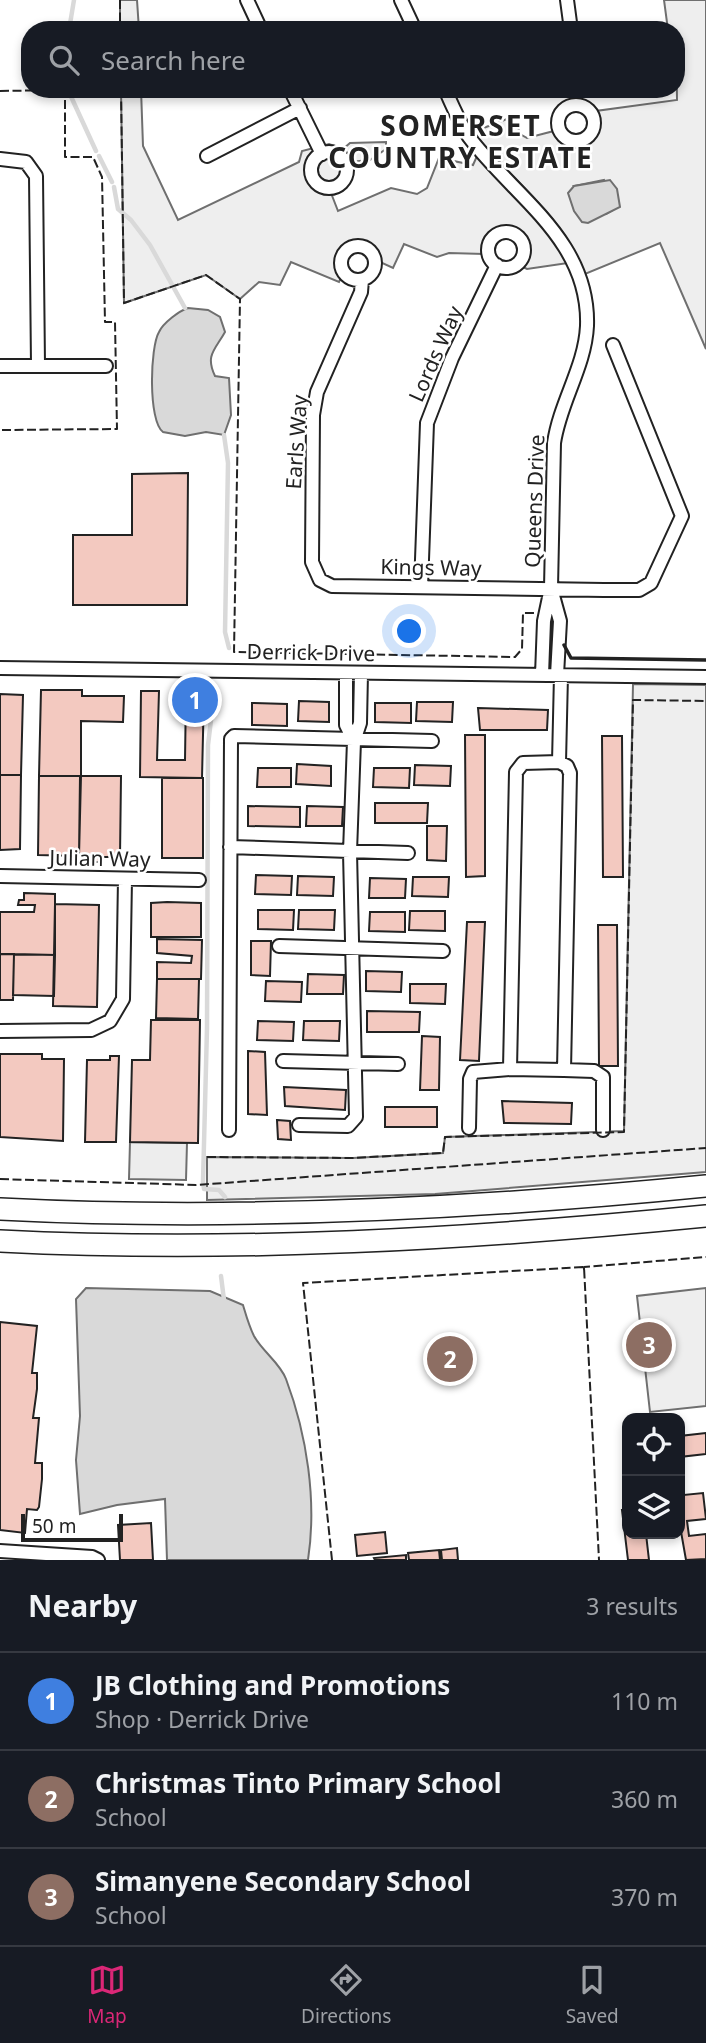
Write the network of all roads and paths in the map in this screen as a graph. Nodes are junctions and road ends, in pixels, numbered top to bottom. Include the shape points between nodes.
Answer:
1 (247, 0) edge
2 (401, 0) edge
3 (567, 0) edge
4 (257, 21) edge
5 (411, 21) edge
6 (570, 21) edge
7 (295, 98) edge
8 (450, 98) edge
9 (579, 98) edge
10 (579, 105) dead end
11 (300, 108) junction
12 (322, 154) dead end
13 (207, 156) dead end
14 (0, 159) edge
15 (496, 265) dead end
16 (362, 280) dead end
17 (613, 345) dead end
18 (38, 365) junction
19 (0, 366) edge
20 (106, 366) dead end
21 (315, 573) joint
22 (421, 587) junction
23 (551, 588) junction
24 (0, 668) edge
25 (346, 673) junction
26 (361, 673) junction
27 (542, 675) junction
28 (559, 675) junction
29 (706, 677) edge
30 (354, 741) junction
31 (432, 741) dead end
32 (559, 762) junction
33 (230, 847) junction
34 (350, 852) junction
35 (408, 853) dead end
36 (0, 876) edge
37 (125, 879) junction
38 (199, 880) dead end
39 (279, 946) dead end
40 (351, 948) junction
41 (443, 951) dead end
42 (0, 1031) edge
43 (283, 1061) dead end
44 (356, 1062) junction
45 (398, 1064) dead end
46 (510, 1069) junction
47 (564, 1070) junction
48 (299, 1125) dead end
49 (469, 1128) dead end
50 (229, 1130) dead end
51 (603, 1130) dead end
52 (706, 1186) edge
53 (0, 1209) edge
54 (706, 1216) edge
55 (0, 1241) edge
56 (0, 1551) edge
57 (99, 1560) edge

1 - 4 street
2 - 5 street
3 - 6 street
7 - 11 street
8 - 23 street, Queens Drive via 468,135 559,236 578,273 586,303 585,347 554,443
9 - 10 street
11 - 12 street
11 - 13 street
14 - 18 street via 26,162 36,176
15 - 22 street, Lords Way via 427,423
16 - 21 street, Earls Way via 361,292 321,382 313,415 311,553
17 - 23 street, Kings Way via 680,506 681,524 646,587
18 - 19 street
18 - 20 street
21 - 22 street, Kings Way via 332,586
22 - 23 street, Kings Way
23 - 27 street, Queens Drive via 544,621
23 - 28 street, Queens Drive via 560,621
24 - 25 street, Derrick Drive
25 - 26 street, Derrick Drive
25 - 30 street via 346,725
26 - 27 street, Derrick Drive
26 - 30 street via 360,723
27 - 28 street, Derrick Drive
28 - 29 street, Derrick Drive
28 - 32 street, Queens Drive
30 - 31 street
30 - 33 street via 232,737
30 - 34 street
32 - 46 street via 523,763 516,772
32 - 47 street, Queens Drive via 569,773
33 - 34 street
33 - 50 street
34 - 35 street
34 - 40 street
36 - 37 street, Julian Way
37 - 38 street, Julian Way
37 - 42 street via 123,999 110,1021 91,1030
39 - 40 street
40 - 41 street
40 - 44 street
43 - 44 street
44 - 45 street
44 - 48 street via 354,1122 348,1126
46 - 47 street
46 - 49 street via 473,1072
47 - 51 street via 601,1074
52 - 53 highway via 520,1202 261,1212
54 - 55 highway via 355,1240 230,1244
56 - 57 street

